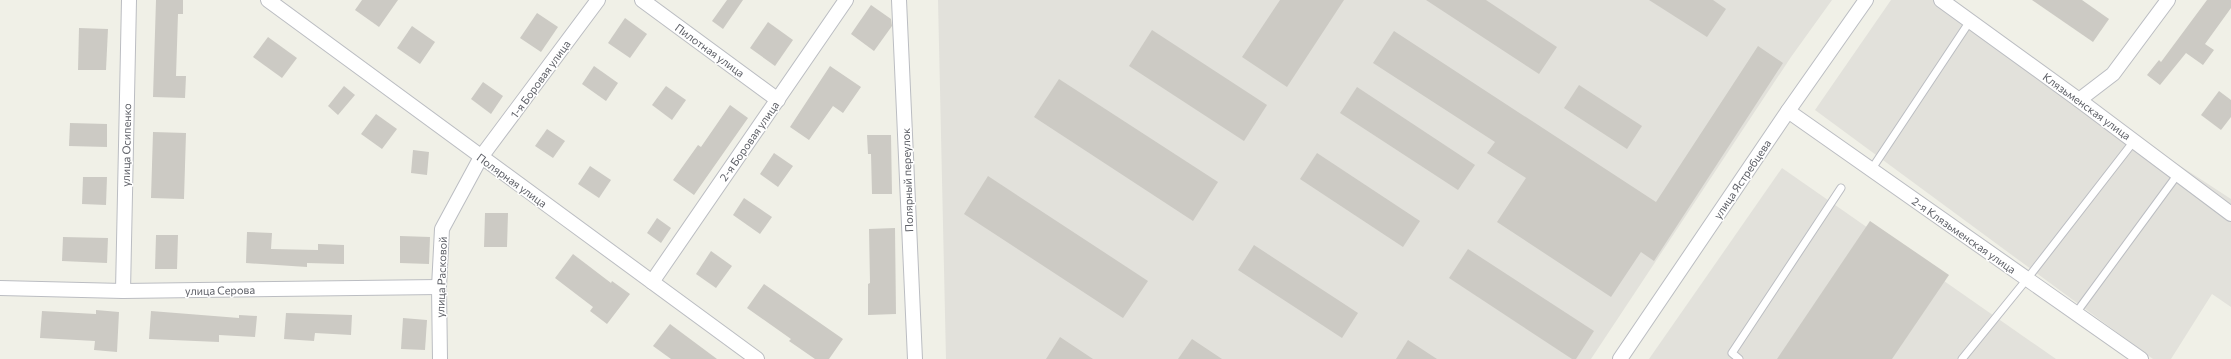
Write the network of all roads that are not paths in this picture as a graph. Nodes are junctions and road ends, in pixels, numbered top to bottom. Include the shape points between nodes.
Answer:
1 (130, 0) edge
2 (268, 0) edge
3 (598, 0) edge
4 (642, 0) edge
5 (846, 0) edge
6 (899, 0) edge
7 (1866, 0) edge
8 (1941, 0) edge
9 (2168, 0) edge
10 (1970, 21) junction
11 (778, 100) junction
12 (2079, 100) junction
13 (1788, 111) junction
14 (2134, 141) junction
15 (482, 157) junction
16 (1871, 170) junction
17 (2178, 174) junction
18 (1840, 188) dead end
19 (2231, 214) edge
20 (2027, 279) junction
21 (652, 282) junction
22 (439, 287) junction
23 (0, 288) edge
24 (123, 291) junction
25 (2076, 314) junction
26 (2138, 358) edge
27 (440, 359) edge
28 (757, 359) edge
29 (915, 359) edge
30 (1620, 359) edge
31 (1739, 359) edge
32 (1962, 359) edge

1 - 24 street, улица Осипенко
2 - 15 street, Полярная улица
3 - 15 street, 1-я Боровая улица
4 - 11 street, Пилотная улица
5 - 11 street, 2-я Боровая улица
6 - 29 street, Полярный переулок
7 - 13 street, улица Ястребцева
8 - 10 street, Клязьменская улица
9 - 12 street via 2113,74
10 - 12 street, Клязьменская улица
10 - 16 lane
11 - 21 street, 2-я Боровая улица
12 - 14 street, Клязьменская улица
13 - 16 street, 2-я Клязьменская улица
13 - 30 street, улица Ястребцева
14 - 17 street, Клязьменская улица
14 - 20 lane
15 - 21 street, Полярная улица
15 - 22 street, улица Расковой via 442,230
16 - 20 street, 2-я Клязьменская улица
17 - 19 street, Клязьменская улица
17 - 25 lane
18 - 31 lane via 1732,353
20 - 25 street, 2-я Клязьменская улица
20 - 32 lane
21 - 28 street, Полярная улица
22 - 24 street, улица Серова
22 - 27 street, улица Расковой
23 - 24 street, улица Серова
25 - 26 street, 2-я Клязьменская улица

